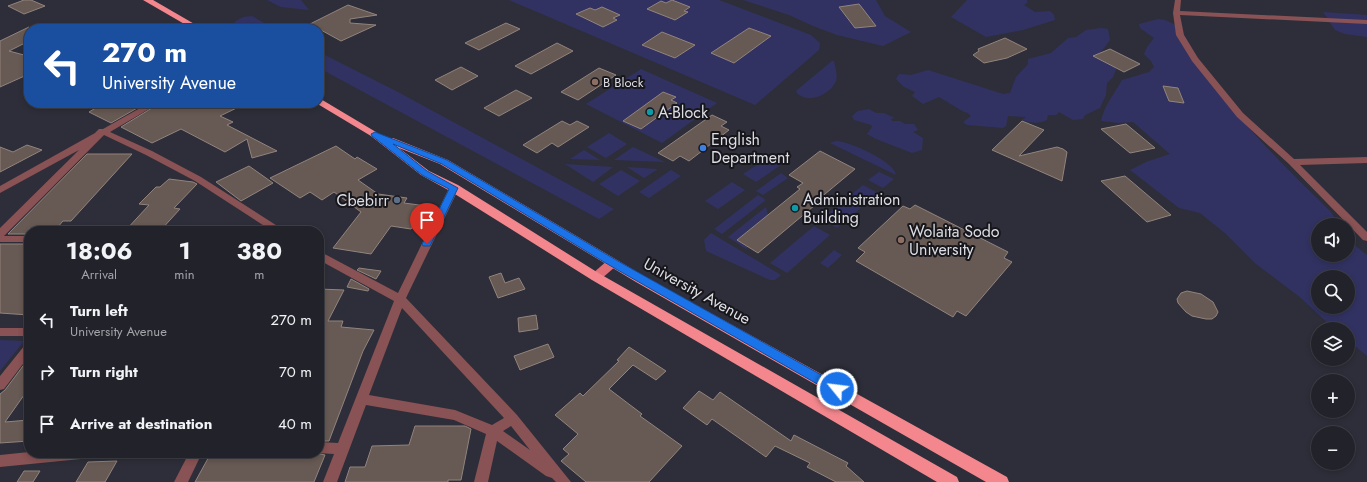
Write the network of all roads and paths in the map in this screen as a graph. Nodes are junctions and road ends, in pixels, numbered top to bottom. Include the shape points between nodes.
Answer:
1 (147, 0) edge
2 (1178, 0) edge
3 (1176, 13) junction
4 (1367, 22) edge
5 (190, 24) edge
6 (324, 104) edge
7 (146, 108) edge
8 (102, 131) junction
9 (375, 134) junction
10 (1367, 160) edge
11 (1292, 162) junction
12 (3, 186) edge
13 (454, 188) junction
14 (271, 226) edge
15 (0, 234) edge
16 (1367, 238) edge
17 (0, 239) edge
18 (24, 239) edge
19 (324, 258) edge
20 (612, 263) junction
21 (596, 277) junction
22 (400, 299) junction
23 (0, 332) edge
24 (24, 332) edge
25 (24, 354) edge
26 (0, 385) edge
27 (361, 399) junction
28 (513, 419) junction
29 (492, 431) junction
30 (324, 448) edge
31 (341, 449) junction
32 (30, 458) edge
33 (193, 458) edge
34 (0, 461) edge
35 (563, 481) edge
36 (181, 482) edge
37 (330, 482) edge
38 (481, 482) edge
39 (951, 482) edge
40 (1001, 482) edge

1 - 5 highway
2 - 3 street
3 - 4 street
3 - 11 street via 1180,35 1195,59 1240,115
6 - 9 highway, University Avenue
7 - 8 street
8 - 12 street
8 - 14 street via 198,179
8 - 15 street
9 - 13 highway, University Avenue via 424,173
9 - 20 highway, University Avenue via 444,162
10 - 11 street
11 - 16 street
13 - 21 highway, University Avenue
13 - 22 street
17 - 18 street
19 - 22 street
20 - 21 main road
20 - 40 highway, University Avenue
21 - 39 highway, University Avenue
22 - 27 street
22 - 28 street
23 - 24 street
25 - 26 street
27 - 29 street via 454,415
27 - 31 street
28 - 29 street
28 - 35 street
29 - 35 street
29 - 38 street
30 - 31 street
31 - 37 street
32 - 34 street
33 - 36 street

